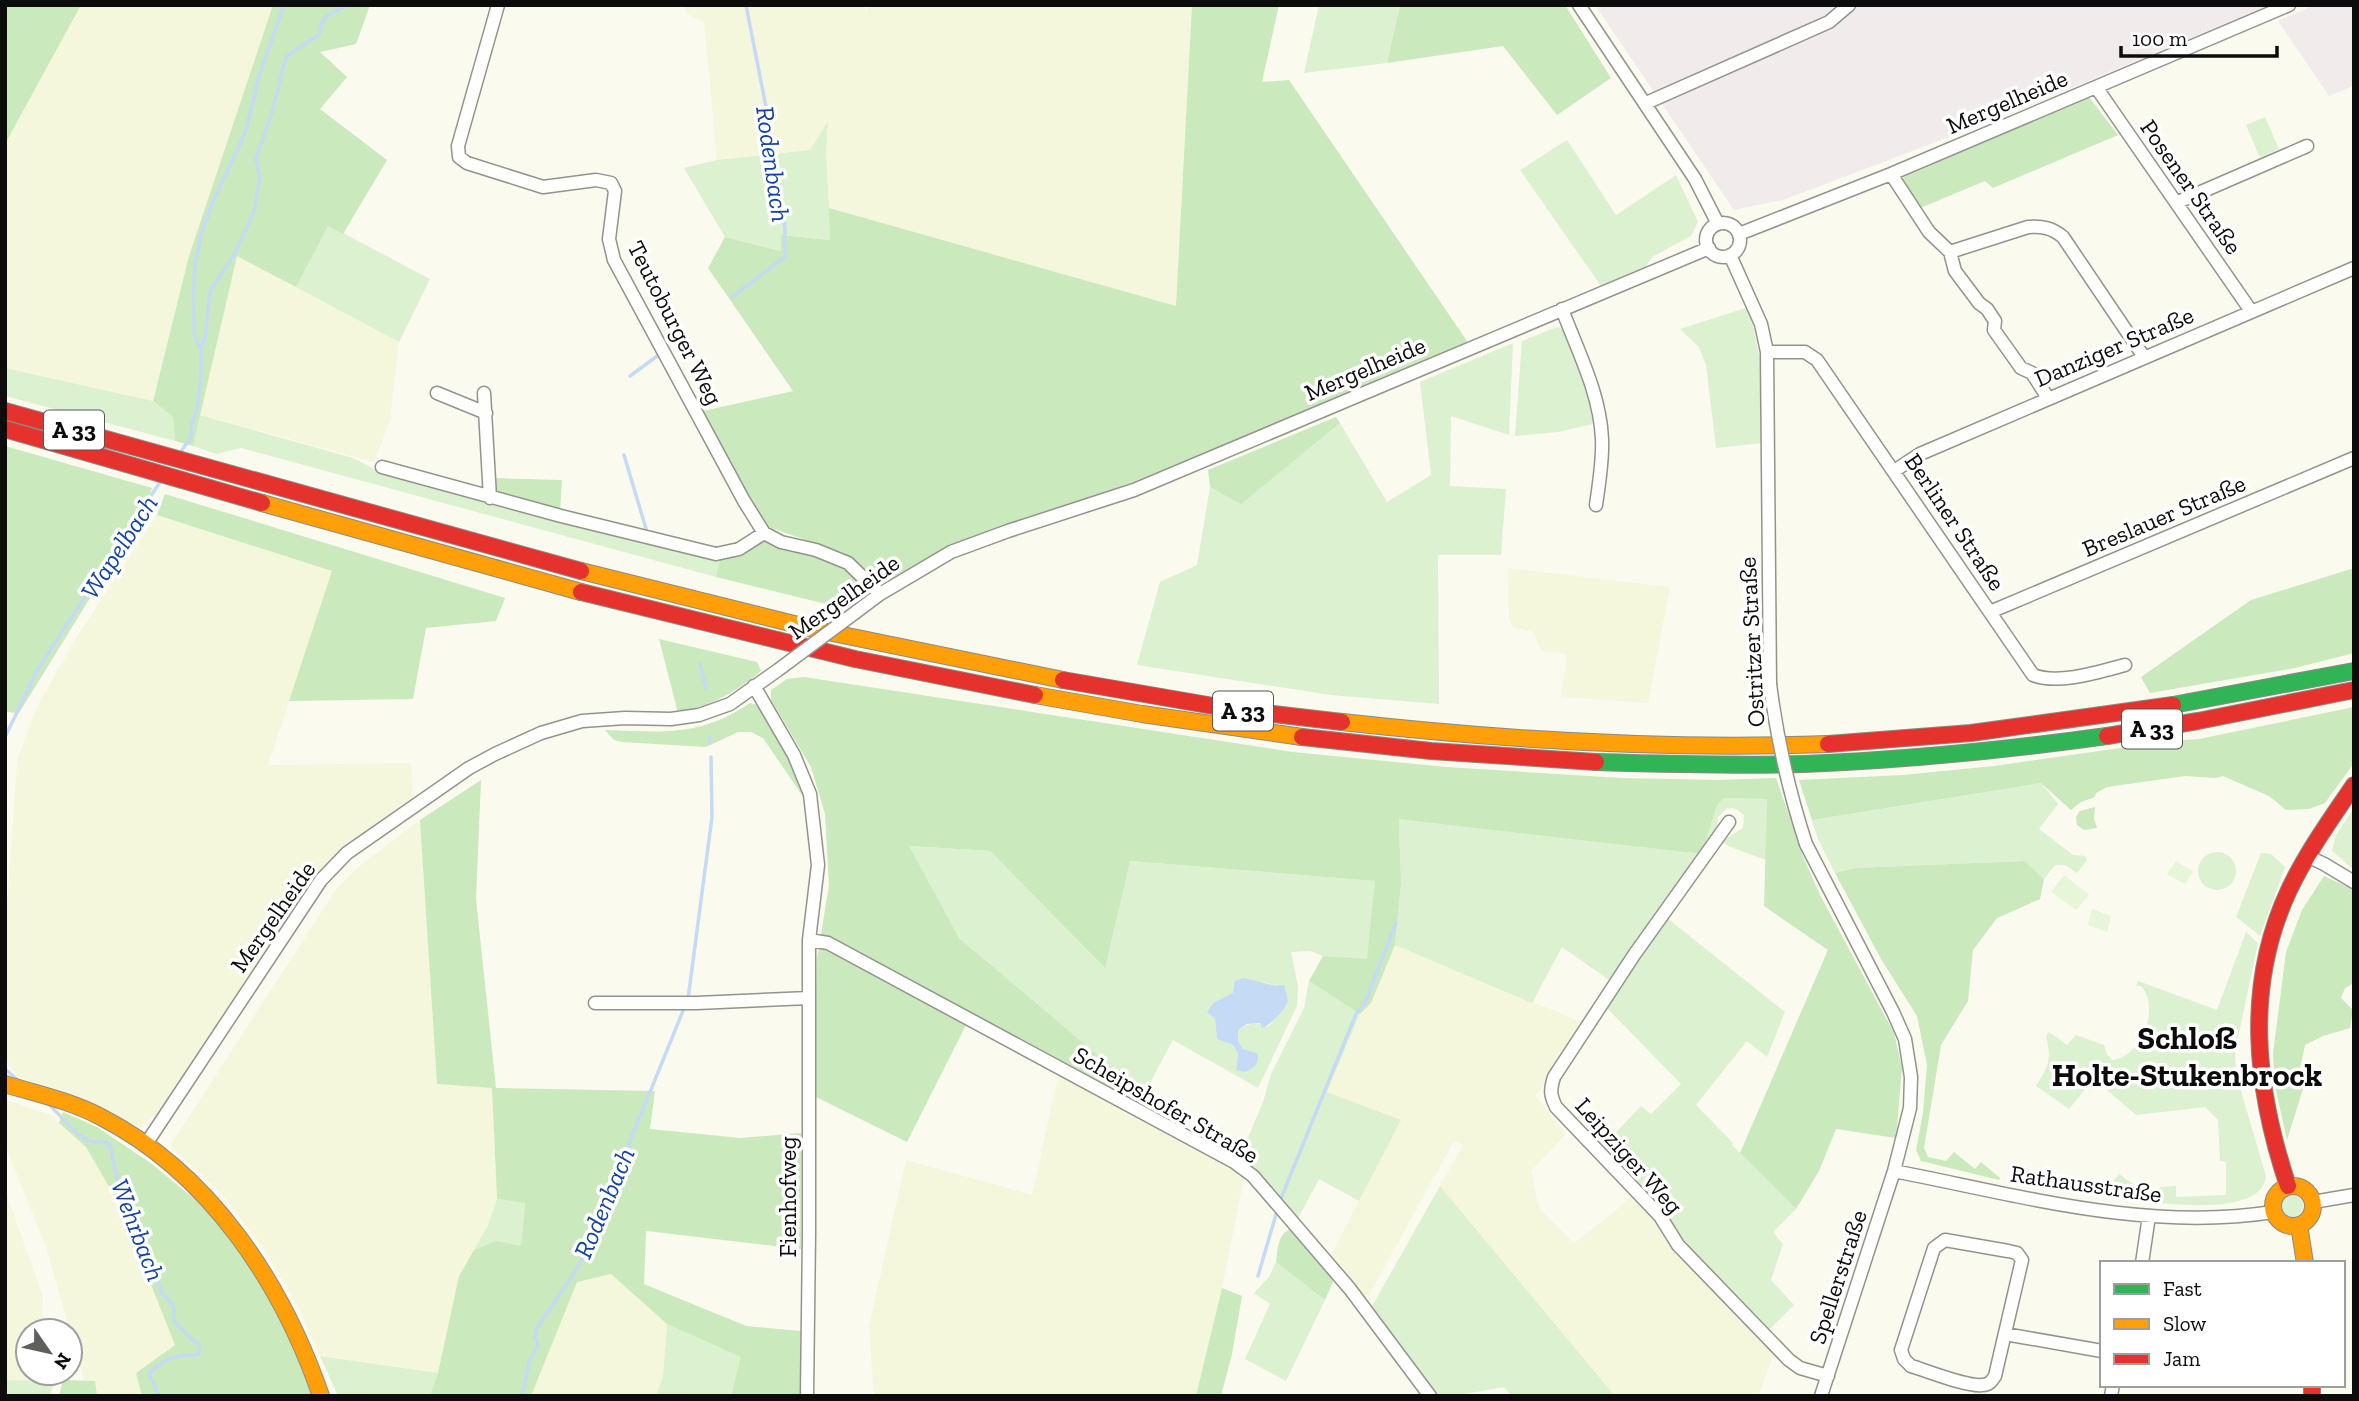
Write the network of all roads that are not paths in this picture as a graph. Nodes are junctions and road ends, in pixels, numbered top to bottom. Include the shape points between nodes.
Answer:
1 (498, 5) edge
2 (1579, 5) edge
3 (1849, 5) edge
4 (2289, 5) edge
5 (2096, 87) junction
6 (1646, 103) junction
7 (2307, 146) dead end
8 (1891, 174) junction
9 (2178, 202) junction
10 (1718, 223) junction
11 (1739, 234) junction
12 (1709, 248) junction
13 (1950, 252) junction
14 (1730, 255) junction
15 (2354, 268) edge
16 (1562, 309) junction
17 (2251, 311) junction
18 (1767, 352) junction
19 (2144, 357) junction
20 (438, 393) dead end
21 (484, 394) dead end
22 (2048, 398) junction
23 (5, 411) edge
24 (486, 412) junction
25 (5, 429) edge
26 (2354, 458) edge
27 (382, 467) dead end
28 (1894, 471) junction
29 (490, 498) junction
30 (1596, 505) dead end
31 (764, 533) junction
32 (880, 594) junction
33 (1990, 612) junction
34 (2125, 666) dead end
35 (2354, 671) edge
36 (754, 686) junction
37 (2354, 690) edge
38 (2354, 785) edge
39 (1730, 821) dead end
40 (2307, 856) junction
41 (2354, 882) edge
42 (809, 940) junction
43 (809, 998) junction
44 (596, 1003) dead end
45 (5, 1084) edge
46 (146, 1144) junction
47 (1894, 1171) junction
48 (2288, 1186) junction
49 (2354, 1195) edge
50 (2313, 1202) junction
51 (2273, 1212) junction
52 (2149, 1216) junction
53 (2300, 1225) junction
54 (2142, 1261) edge
55 (2305, 1261) edge
56 (2005, 1334) junction
57 (2100, 1350) edge
58 (1828, 1377) junction
59 (321, 1396) edge
60 (807, 1396) edge
61 (1430, 1396) edge
62 (1821, 1396) edge

1 - 31 street, Teutoburger Weg via 458,146 459,157 543,187 596,180 611,183 615,191 609,239 614,260
2 - 6 street
3 - 6 street via 1829,22
4 - 5 street, Mergelheide
5 - 8 street, Mergelheide
5 - 9 street, Posener Straße
6 - 10 street
7 - 9 street
8 - 11 street, Mergelheide
8 - 13 street via 1929,232
9 - 17 street, Posener Straße
10 - 11 street via 1728,223
10 - 12 street via 1708,234
11 - 14 street via 1740,244
12 - 14 street via 1721,257
12 - 16 street, Mergelheide
13 - 19 street via 2028,227 2053,229 2063,237
13 - 22 street via 1955,271 1995,321 1994,331
14 - 18 street, Ostritzer Straße via 1761,324
15 - 17 street, Danziger Straße
16 - 30 street via 1596,402 1602,450
16 - 32 street, Mergelheide via 1134,490 951,552
17 - 19 street, Danziger Straße
18 - 28 street, Berliner Straße via 1805,352 1817,359
18 - 47 street, Ostritzer Straße, bridge via 1770,684 1782,756 1806,845 1905,1039 1910,1108
19 - 22 street, Danziger Straße
20 - 24 street
21 - 24 street
22 - 28 street, Danziger Straße via 1920,454
23 - 35 main road, A 33 via 566,568 804,627 1088,686 1424,732 1600,743 1853,742 2084,720
24 - 29 street
25 - 37 main road, A 33 via 572,590 860,660 1088,706 1258,733 1588,763 1837,762 2090,739
26 - 33 street, Breslauer Straße
27 - 29 street
28 - 33 street, Berliner Straße
29 - 31 street via 716,554 739,549
31 - 32 street via 848,563
32 - 36 street, Mergelheide, bridge
33 - 34 street, Berliner Straße via 2033,675 2042,679
36 - 42 street, Fienhofweg via 794,755 810,794 818,865
36 - 46 street, Mergelheide via 730,704 699,716 582,721 541,733 469,768 347,853 321,880
38 - 40 main road
39 - 58 street, Leipziger Weg via 1554,1077 1551,1096 1556,1107 1660,1216 1678,1245 1761,1331 1800,1368
40 - 41 street
40 - 48 main road via 2272,933 2258,1008 2262,1096
42 - 43 street, Fienhofweg
42 - 61 street, Scheipshofer Straße via 828,943 1234,1162 1253,1176 1350,1289
43 - 44 street
43 - 60 street, Fienhofweg
45 - 46 main road via 103,1117
46 - 59 main road via 209,1203 255,1261 298,1338
47 - 52 street, Rathausstraße
47 - 58 street, Spellerstraße
48 - 50 main road via 2304,1189
48 - 51 main road via 2277,1193
49 - 50 street
50 - 53 main road via 2310,1216
51 - 52 street, Rathausstraße via 2222,1218
51 - 53 main road via 2283,1224
52 - 54 street
53 - 55 main road
56 - 56 street via 2022,1260 2008,1251 1945,1240 1940,1243 1934,1248 1900,1349 1903,1359 1911,1366 1984,1386 1992,1382
56 - 57 street
58 - 62 street, Spellerstraße

